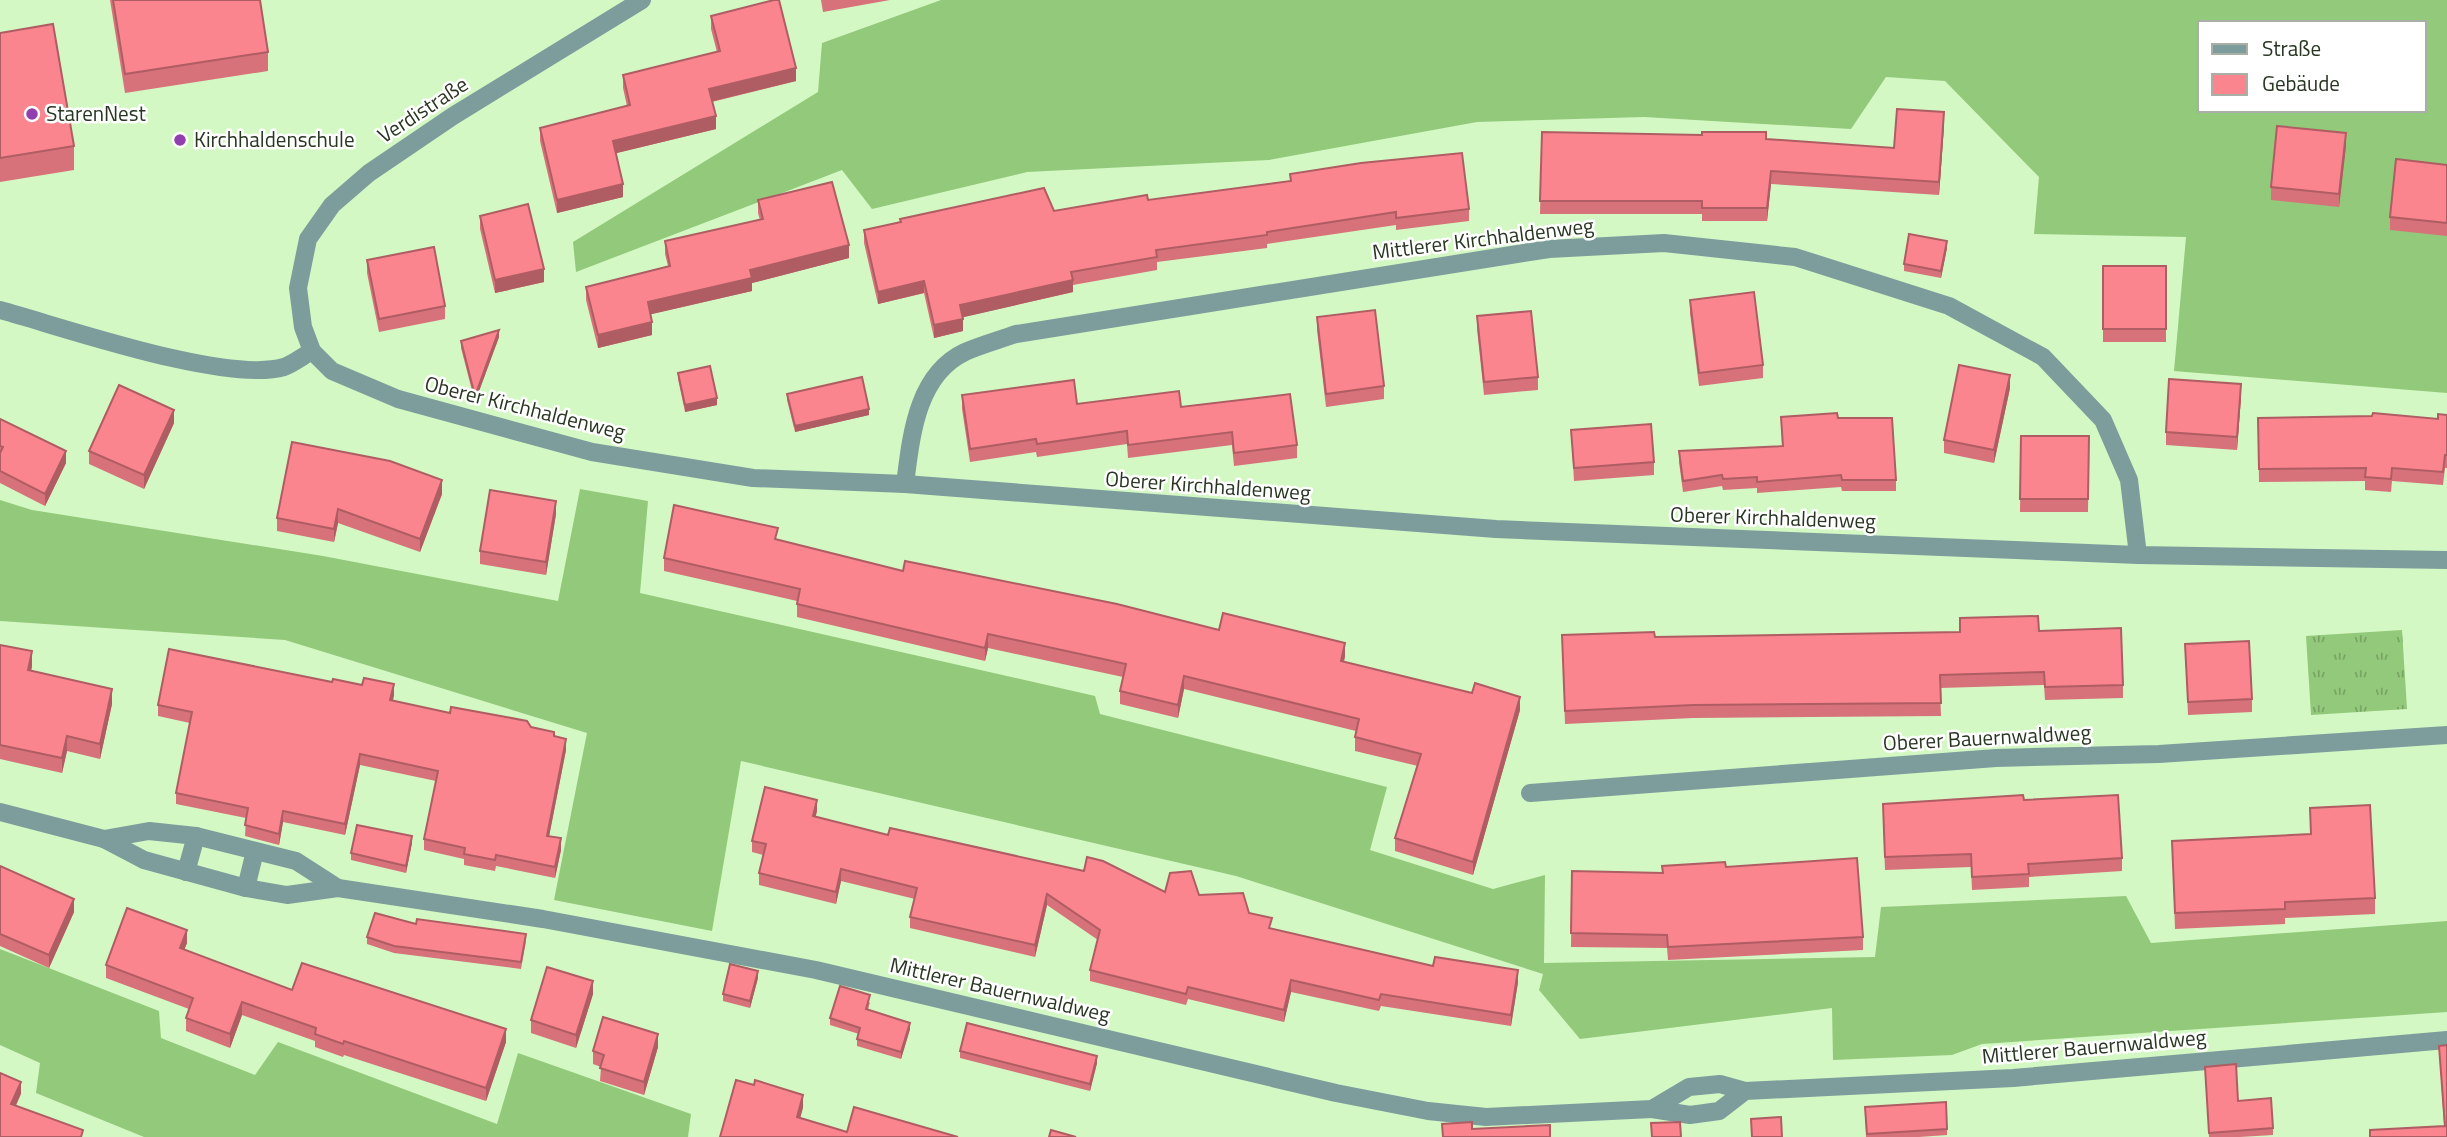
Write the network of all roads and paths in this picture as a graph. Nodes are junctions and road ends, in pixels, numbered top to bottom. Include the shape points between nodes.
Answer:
1 (642, 0) edge
2 (0, 310) edge
3 (312, 351) junction
4 (905, 484) junction
5 (2138, 555) junction
6 (2447, 560) edge
7 (2447, 735) edge
8 (1530, 793) dead end
9 (0, 812) edge
10 (196, 836) junction
11 (104, 839) junction
12 (255, 851) junction
13 (186, 872) junction
14 (246, 888) junction
15 (338, 888) junction
16 (2447, 1040) edge
17 (1745, 1091) junction
18 (1652, 1109) junction

1 - 3 street, Verdistraße via 453,116 331,205 308,239 298,288 303,327
2 - 3 street via 181,360 246,369 284,367
3 - 4 street, Oberer Kirchhaldenweg via 350,382 592,452 753,478
4 - 5 street, Oberer Kirchhaldenweg via 1496,529
4 - 5 street, Mittlerer Kirchhaldenweg via 913,427 929,383 962,354 1016,334 1549,249 1664,243 1795,257 1875,280 1949,306 2043,356 2103,420 2129,480
5 - 6 street, Oberer Kirchhaldenweg
7 - 8 street, Oberer Bauernwaldweg via 2159,754 1996,758
9 - 11 street, Mittlerer Bauernwaldweg
10 - 11 street, Mittlerer Bauernwaldweg via 149,831
10 - 12 street, Mittlerer Bauernwaldweg
10 - 13 street
11 - 13 street, Mittlerer Bauernwaldweg via 145,860
12 - 14 street
12 - 15 street, Mittlerer Bauernwaldweg via 296,861
13 - 14 street, Mittlerer Bauernwaldweg
14 - 15 street, Mittlerer Bauernwaldweg via 287,895
15 - 18 street, Mittlerer Bauernwaldweg via 543,919 816,970 1428,1111 1486,1117
16 - 17 street, Mittlerer Bauernwaldweg via 2013,1078
17 - 18 street, Mittlerer Bauernwaldweg via 1720,1084 1689,1087
17 - 18 street, Mittlerer Bauernwaldweg via 1719,1111 1690,1115

